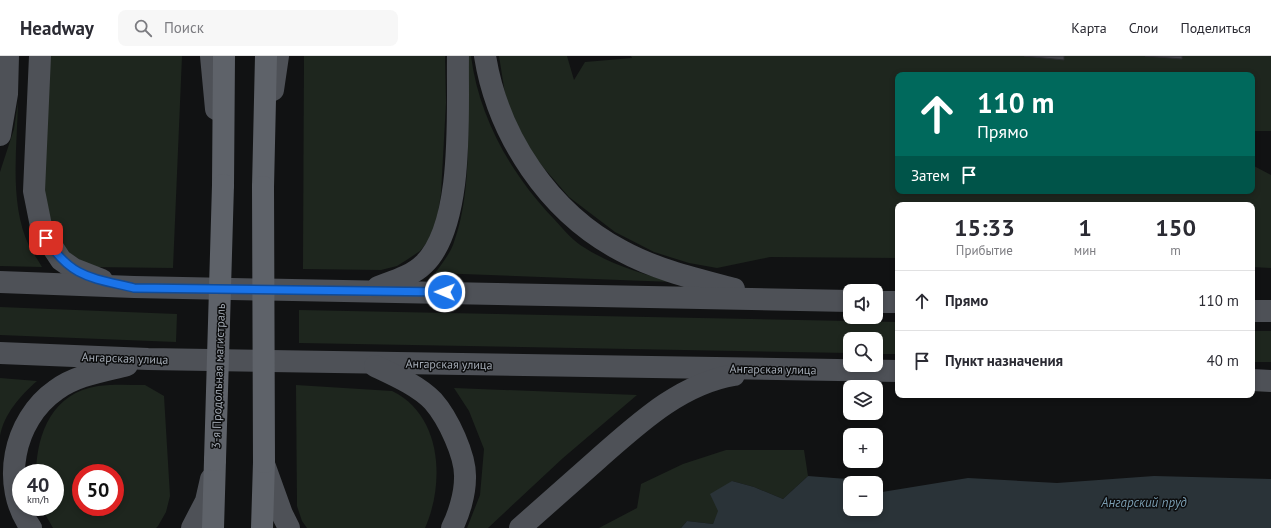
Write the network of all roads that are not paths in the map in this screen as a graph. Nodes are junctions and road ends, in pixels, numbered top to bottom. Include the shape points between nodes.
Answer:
1 (8, 56) edge
2 (40, 56) edge
3 (211, 56) edge
4 (224, 56) edge
5 (266, 56) edge
6 (278, 56) edge
7 (458, 56) edge
8 (485, 56) edge
9 (0, 135) edge
10 (223, 185) junction
11 (263, 187) junction
12 (0, 282) edge
13 (134, 288) junction
14 (352, 291) junction
15 (770, 298) junction
16 (843, 301) edge
17 (883, 302) edge
18 (895, 302) edge
19 (1255, 311) edge
20 (1271, 311) edge
21 (0, 353) edge
22 (148, 359) junction
23 (367, 362) junction
24 (772, 369) junction
25 (895, 371) edge
26 (1255, 380) edge
27 (1271, 381) edge
28 (215, 460) junction
29 (264, 462) junction
30 (31, 528) edge
31 (192, 528) edge
32 (213, 528) edge
33 (262, 528) edge
34 (289, 528) edge
35 (452, 528) edge
36 (520, 528) edge

1 - 9 main road via 7,94
2 - 13 main road via 34,191 42,231 60,260 74,269 96,279
3 - 10 main road
4 - 10 highway, 3-я Продольная магистраль
5 - 11 highway
6 - 11 main road
7 - 14 main road via 454,196 446,224 425,263 413,273 376,288
8 - 15 main road via 489,82 510,137 542,186 582,225 622,251 679,274
10 - 28 highway, 3-я Продольная магистраль, bridge
11 - 29 highway, bridge
12 - 13 main road
13 - 14 main road
14 - 15 main road
15 - 16 main road
17 - 18 main road
19 - 20 main road
21 - 22 main road, Ангарская улица
22 - 23 main road, Ангарская улица
22 - 30 main road via 77,379 56,390 31,414 16,445 13,479 19,506
23 - 24 main road, Ангарская улица
23 - 35 main road via 403,379 432,400 448,424 461,452 466,478 457,518
24 - 25 main road, Ангарская улица
24 - 36 main road via 720,378 694,387 659,408
26 - 27 main road
28 - 31 main road via 206,501
28 - 32 highway, 3-я Продольная магистраль
29 - 33 highway
29 - 34 main road

